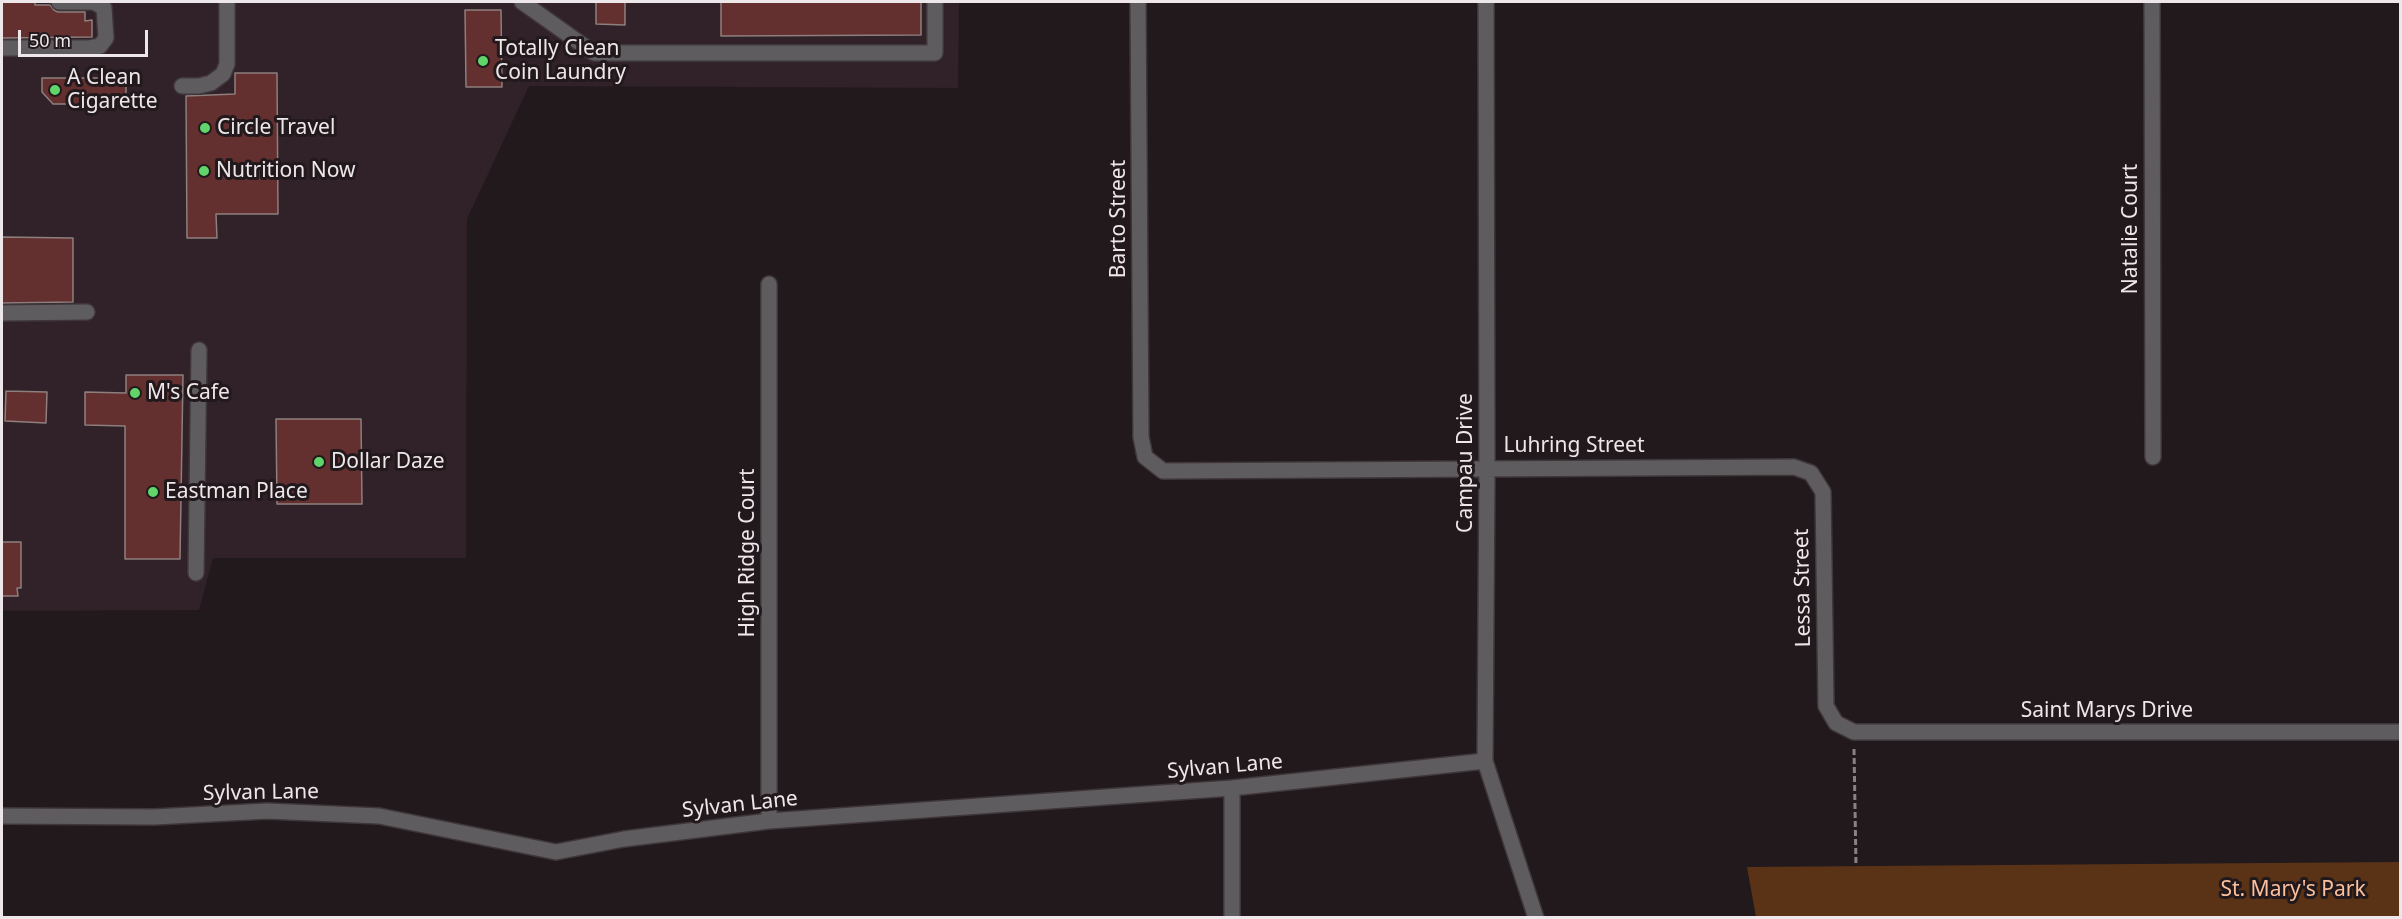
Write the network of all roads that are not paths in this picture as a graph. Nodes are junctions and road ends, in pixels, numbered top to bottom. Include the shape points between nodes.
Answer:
1 (59, 2) edge
2 (94, 2) edge
3 (227, 2) edge
4 (522, 2) edge
5 (935, 2) edge
6 (1138, 2) edge
7 (1486, 2) edge
8 (2152, 2) edge
9 (2, 48) edge
10 (182, 86) dead end
11 (769, 284) dead end
12 (87, 312) dead end
13 (2, 313) edge
14 (199, 350) dead end
15 (1141, 437) joint
16 (2153, 457) dead end
17 (1487, 468) junction
18 (1811, 473) joint
19 (196, 573) dead end
20 (1854, 732) joint
21 (2400, 732) edge
22 (1485, 761) junction
23 (1232, 788) junction
24 (2, 816) edge
25 (769, 821) junction
26 (1232, 918) edge
27 (1536, 918) edge

1 - 2 street
2 - 9 street via 104,8 106,17 106,38 100,46
3 - 10 street via 227,64 223,75 211,83
4 - 5 street via 594,53 935,53
6 - 15 street, Barto Street
7 - 17 street, Campau Drive
8 - 16 street, Natalie Court
11 - 25 street, High Ridge Court
12 - 13 street
14 - 19 street
15 - 17 street, Luhring Street via 1145,457 1163,471
17 - 18 street, Luhring Street via 1794,467
17 - 22 street, Campau Drive
18 - 20 street, Lessa Street via 1823,492 1826,706 1836,723
20 - 21 street, Saint Marys Drive
22 - 23 street, Sylvan Lane
22 - 27 street, Campau Drive
23 - 25 street, Sylvan Lane
23 - 26 street
24 - 25 street, Sylvan Lane via 154,817 267,811 378,816 556,852 624,839

